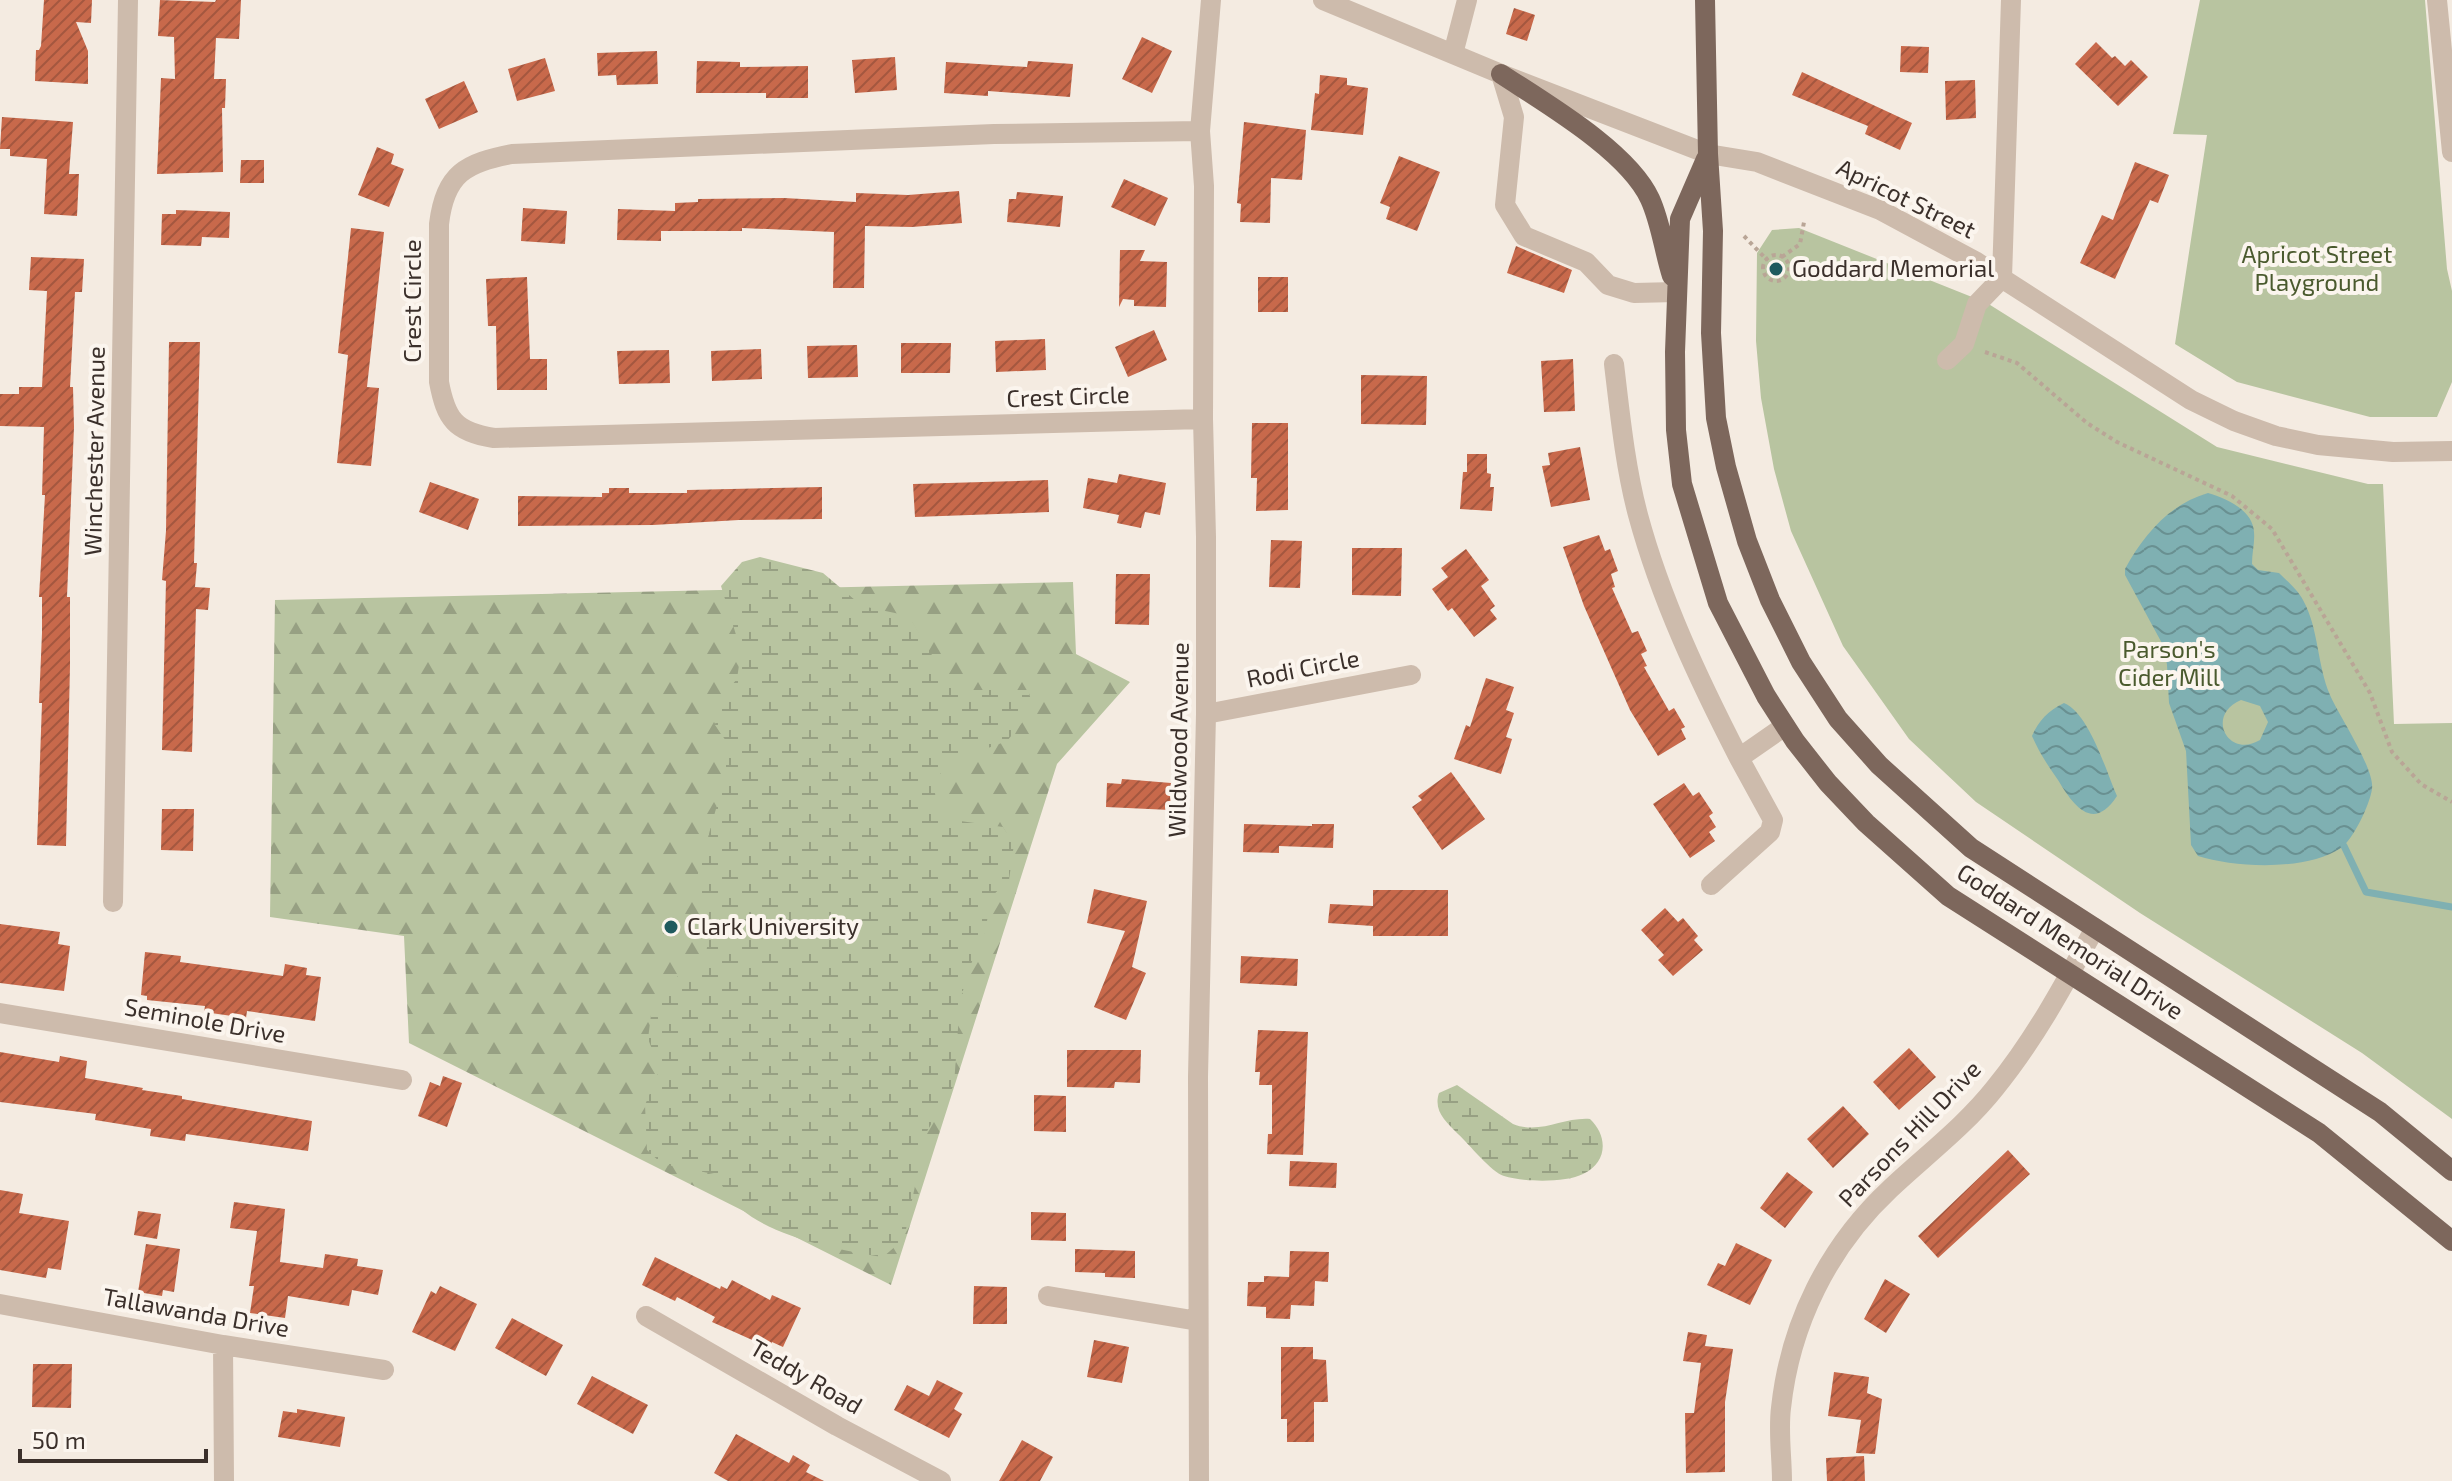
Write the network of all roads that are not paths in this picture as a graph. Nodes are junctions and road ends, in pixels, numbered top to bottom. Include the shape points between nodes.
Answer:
1 (128, 0) edge
2 (1211, 0) edge
3 (1323, 0) edge
4 (1467, 0) edge
5 (1705, 0) edge
6 (2011, 0) edge
7 (2437, 0) edge
8 (1453, 54) junction
9 (1501, 74) junction
10 (1200, 131) junction
11 (2452, 152) edge
12 (1708, 154) junction
13 (2002, 278) junction
14 (1676, 292) junction
15 (1947, 360) dead end
16 (1614, 364) dead end
17 (1203, 419) junction
18 (2452, 451) edge
19 (1411, 675) dead end
20 (1206, 714) junction
21 (1785, 726) junction
22 (1739, 758) junction
23 (1711, 885) dead end
24 (113, 902) dead end
25 (2095, 928) junction
26 (2070, 974) junction
27 (0, 1013) edge
28 (402, 1080) dead end
29 (2452, 1171) edge
30 (2452, 1241) edge
31 (1048, 1296) dead end
32 (0, 1304) edge
33 (646, 1316) dead end
34 (1198, 1321) junction
35 (223, 1345) junction
36 (384, 1370) dead end
37 (224, 1481) edge
38 (941, 1481) edge
39 (1199, 1481) edge
40 (1782, 1481) edge

1 - 24 street, Winchester Avenue
2 - 10 street, Wildwood Avenue
3 - 8 street, Apricot Street
4 - 8 street
5 - 12 main road, Goddard Memorial Drive
6 - 13 street
7 - 11 street
8 - 9 street, Apricot Street
9 - 12 street, Apricot Street
9 - 14 main road via 1594,138 1638,180 1656,214
9 - 14 street via 1514,117 1505,205 1524,236 1586,262 1608,285 1634,293
10 - 17 street, Wildwood Avenue
10 - 17 street, Crest Circle via 947,136 484,159 457,176 441,205 439,382 453,421 471,434 494,438
12 - 13 street, Apricot Street via 1757,162 1880,210
12 - 14 main road, Goddard Memorial Drive via 1680,219
12 - 25 main road, Goddard Memorial Drive via 1711,348 1720,442 1747,541 1801,662 1838,719 1879,765 1959,838
13 - 15 street via 1977,304 1964,344
13 - 18 street, Apricot Street via 2191,400 2234,421 2318,445
14 - 21 main road, Goddard Memorial Drive via 1676,430 1686,502 1718,603
16 - 22 street via 1638,514 1665,599
17 - 20 street, Wildwood Avenue
19 - 20 street, Rodi Circle
20 - 34 street, Wildwood Avenue
21 - 22 street
21 - 26 main road, Goddard Memorial Drive via 1866,823 1948,896
22 - 23 street via 1773,820 1770,832
25 - 26 street, Parsons Hill Drive
25 - 29 main road, Goddard Memorial Drive via 2370,1105
26 - 30 main road, Goddard Memorial Drive via 2319,1133
26 - 40 street, Parsons Hill Drive via 1995,1089 1858,1223 1814,1289 1789,1357 1781,1410
27 - 28 street, Seminole Drive
31 - 34 street
32 - 35 street, Tallawanda Drive
33 - 38 street, Teddy Road
34 - 39 street, Wildwood Avenue
35 - 36 street, Tallawanda Drive
35 - 37 street

